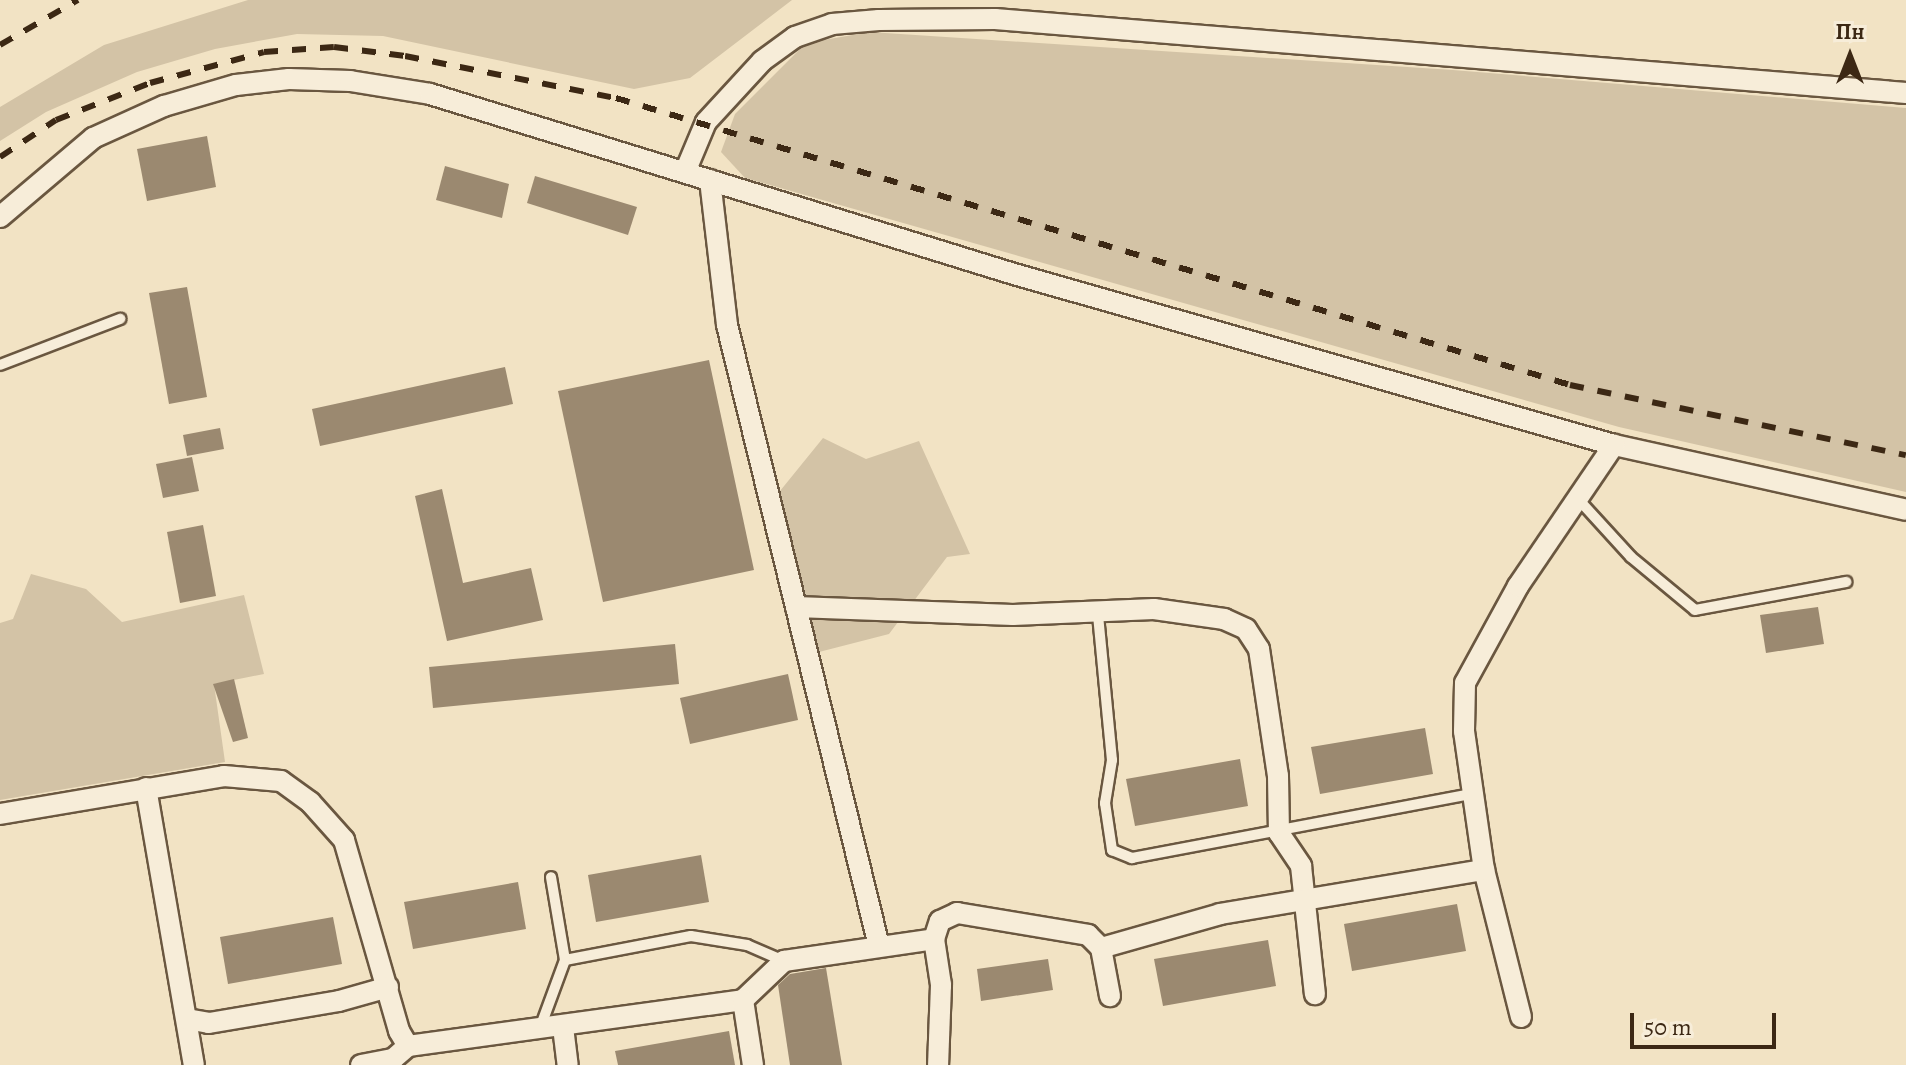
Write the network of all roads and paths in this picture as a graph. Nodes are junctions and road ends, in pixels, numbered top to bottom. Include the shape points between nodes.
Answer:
1 (1906, 93) edge
2 (685, 172) junction
3 (710, 180) junction
4 (0, 217) edge
5 (120, 319) dead end
6 (0, 365) edge
7 (1614, 445) junction
8 (1579, 500) junction
9 (1906, 510) edge
10 (1846, 582) dead end
11 (796, 607) junction
12 (1098, 615) junction
13 (146, 788) junction
14 (1472, 794) junction
15 (0, 814) edge
16 (1279, 833) junction
17 (1484, 870) junction
18 (551, 877) dead end
19 (1302, 901) junction
20 (934, 939) junction
21 (879, 946) junction
22 (1101, 948) junction
23 (565, 960) junction
24 (784, 961) junction
25 (388, 987) junction
26 (1315, 994) dead end
27 (1110, 996) dead end
28 (743, 1000) junction
29 (1521, 1017) dead end
30 (187, 1019) junction
31 (563, 1027) junction
32 (539, 1030) junction
33 (409, 1055) edge
34 (194, 1065) edge
35 (361, 1065) edge
36 (568, 1065) edge
37 (753, 1065) edge
38 (938, 1065) edge

1 - 2 street via 995,19 879,20 832,24 795,37 762,61 706,122
2 - 3 street
2 - 4 street via 430,94 350,81 289,79 236,85 164,106 93,138
3 - 7 street via 1014,274
3 - 11 street via 727,325
5 - 6 lane
7 - 8 street
7 - 9 street
8 - 10 lane via 1631,557 1695,610
8 - 14 street via 1518,586 1465,683 1464,731
11 - 12 street
11 - 21 street
12 - 16 street via 1154,609 1224,619 1246,629 1259,649 1278,776
12 - 16 lane via 1112,760 1105,803 1112,850 1132,858
13 - 15 street
13 - 25 street via 224,776 281,781 310,802 344,840
13 - 30 street
14 - 16 lane
14 - 17 street
16 - 19 street via 1301,866
17 - 19 street
17 - 29 street
18 - 23 lane
19 - 22 street via 1166,926
19 - 26 street
20 - 21 street
20 - 22 street via 940,921 974,912 1088,935
20 - 38 street via 941,985
21 - 24 street
22 - 27 street
23 - 24 lane via 691,936 747,945
23 - 32 lane
24 - 28 street
25 - 30 street via 339,1001 209,1023
25 - 33 street
28 - 31 street
28 - 37 street
30 - 34 street
31 - 32 street
31 - 36 street
32 - 33 street
33 - 35 street

